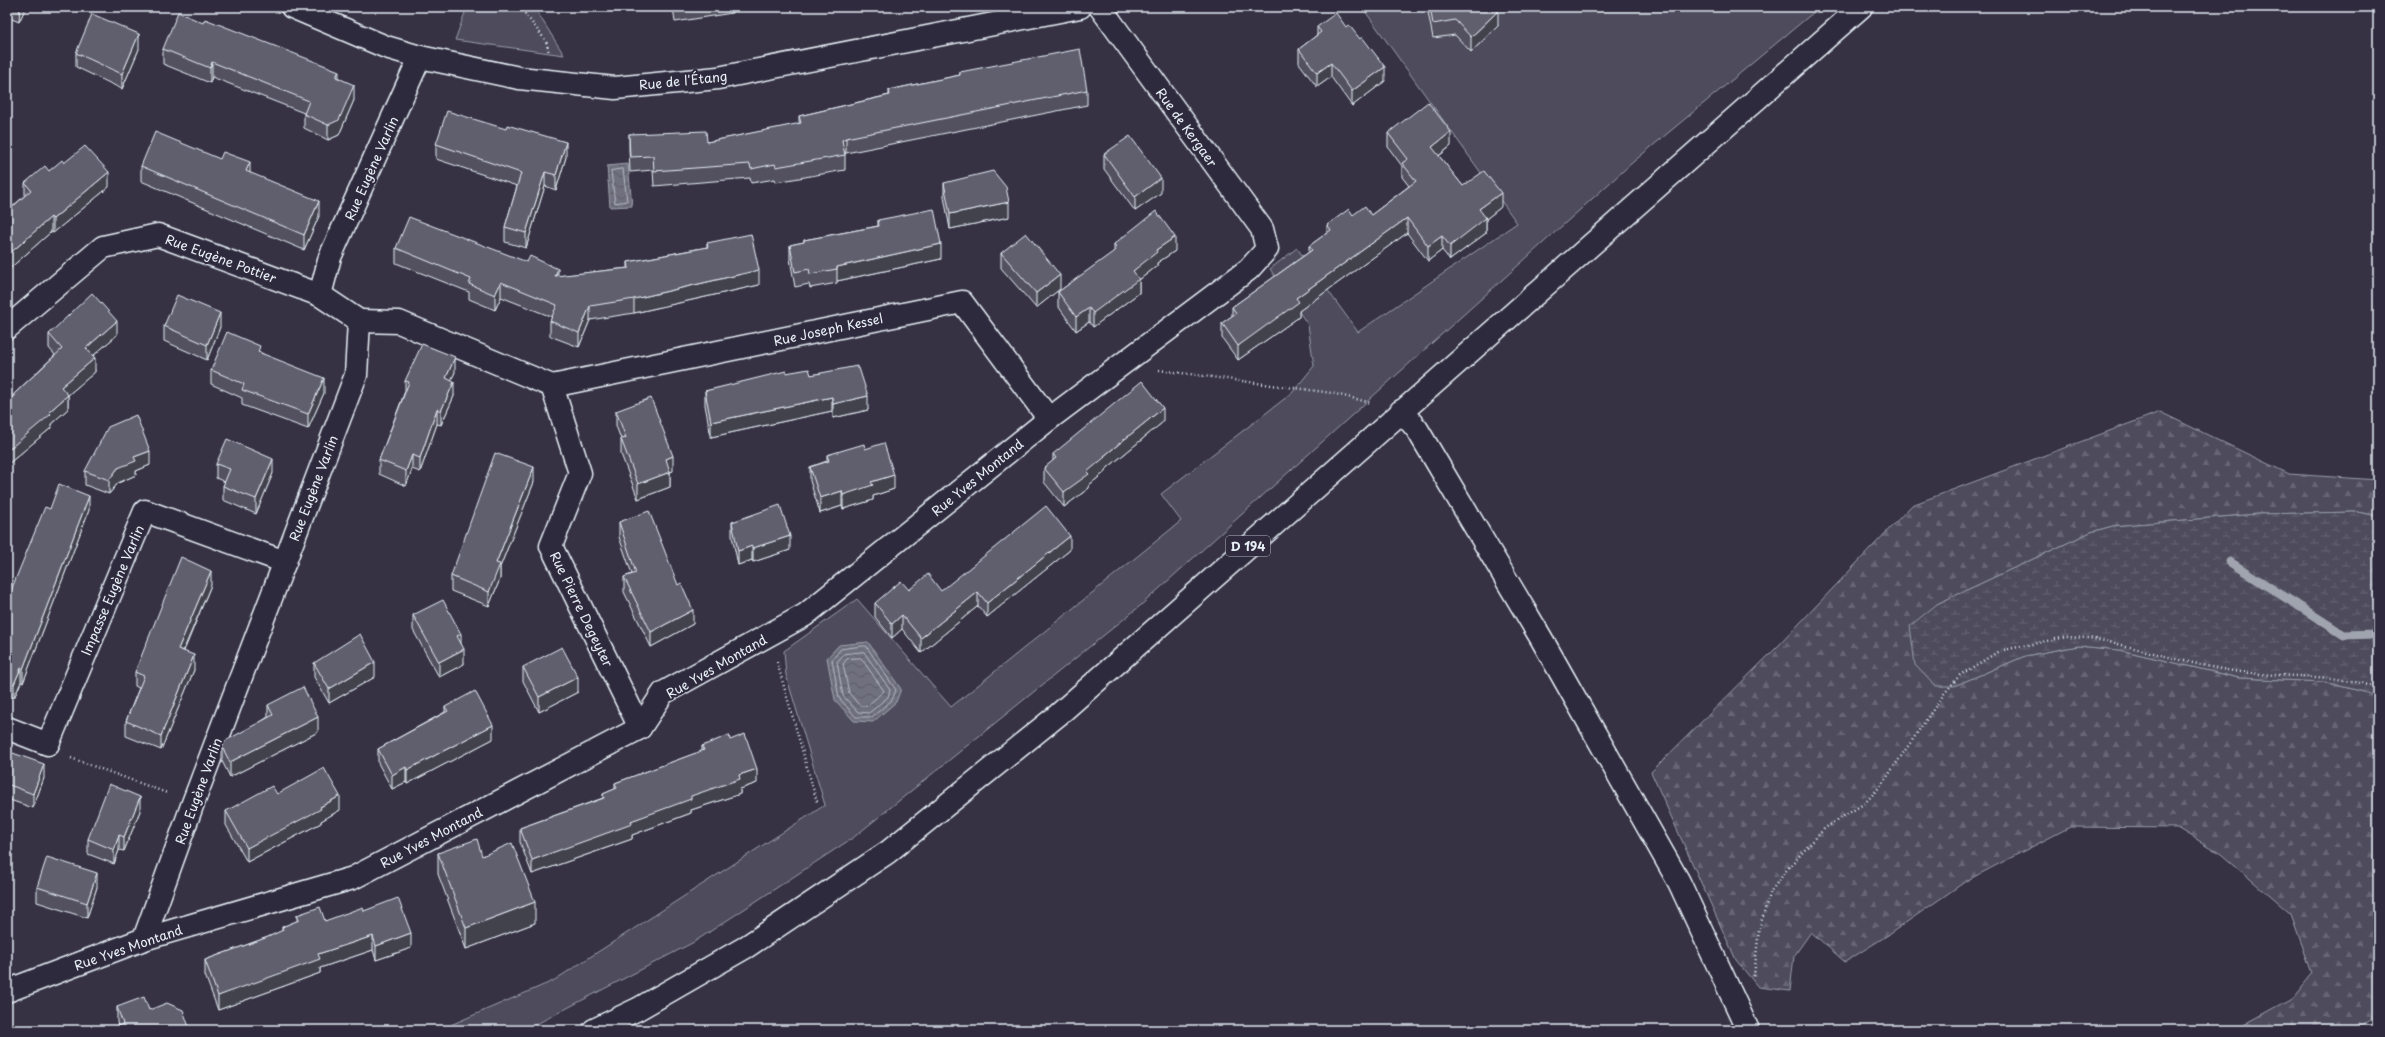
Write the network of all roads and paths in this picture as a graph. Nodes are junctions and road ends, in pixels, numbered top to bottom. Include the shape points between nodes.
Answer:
1 (292, 7) edge
2 (520, 7) edge
3 (1080, 7) edge
4 (1100, 7) edge
5 (1861, 7) edge
6 (1011, 13) edge
7 (420, 57) junction
8 (554, 81) junction
9 (1267, 249) joint
10 (320, 294) junction
11 (359, 321) junction
12 (7, 328) edge
13 (1119, 365) junction
14 (552, 386) junction
15 (1401, 412) junction
16 (1049, 419) junction
17 (285, 562) junction
18 (769, 634) junction
19 (2378, 688) edge
20 (7, 728) edge
21 (640, 728) junction
22 (48, 744) junction
23 (817, 802) dead end
24 (193, 803) junction
25 (144, 939) junction
26 (1754, 980) dead end
27 (7, 991) edge
28 (594, 1030) edge
29 (1748, 1030) edge

1 - 7 street, Rue de l'Étang via 386,47
2 - 8 path via 546,41
3 - 6 street, Rue de l'Étang
4 - 9 street, Rue de Kergaer via 1262,229
5 - 15 street, D 194
6 - 8 street, Rue de l'Étang via 718,78 615,88
7 - 8 street, Rue de l'Étang via 519,78
7 - 10 street, Rue Eugène Varlin via 330,257
9 - 13 street, Rue Yves Montand via 1249,269
10 - 11 street
10 - 12 street, Rue Eugène Pottier via 158,235 103,247
11 - 14 street via 399,322
11 - 17 street, Rue Eugène Varlin via 356,375
13 - 15 path via 1332,393
13 - 16 street, Rue Yves Montand
14 - 16 street, Rue Joseph Kessel via 962,302
14 - 21 street, Rue Pierre Degeyter via 580,473 551,546
15 - 28 street, D 194 via 1058,715 888,852 746,947 638,1009
15 - 29 street via 1417,429 1541,638 1656,841
16 - 18 street, Rue Yves Montand via 805,615
17 - 22 street, Impasse Eugène Varlin via 145,511
17 - 24 street, Rue Eugène Varlin
18 - 21 street, Rue Yves Montand via 663,693
18 - 23 path
19 - 26 path via 2358,681 2320,676 2240,672 2089,638 2066,637 1999,651 1960,676 1944,694 1882,784 1865,802 1825,828 1771,891 1762,921 1754,965
20 - 22 street
21 - 25 street, Rue Yves Montand via 353,878
22 - 24 path via 72,758
24 - 25 street, Rue Eugène Varlin
25 - 27 street, Rue Yves Montand

